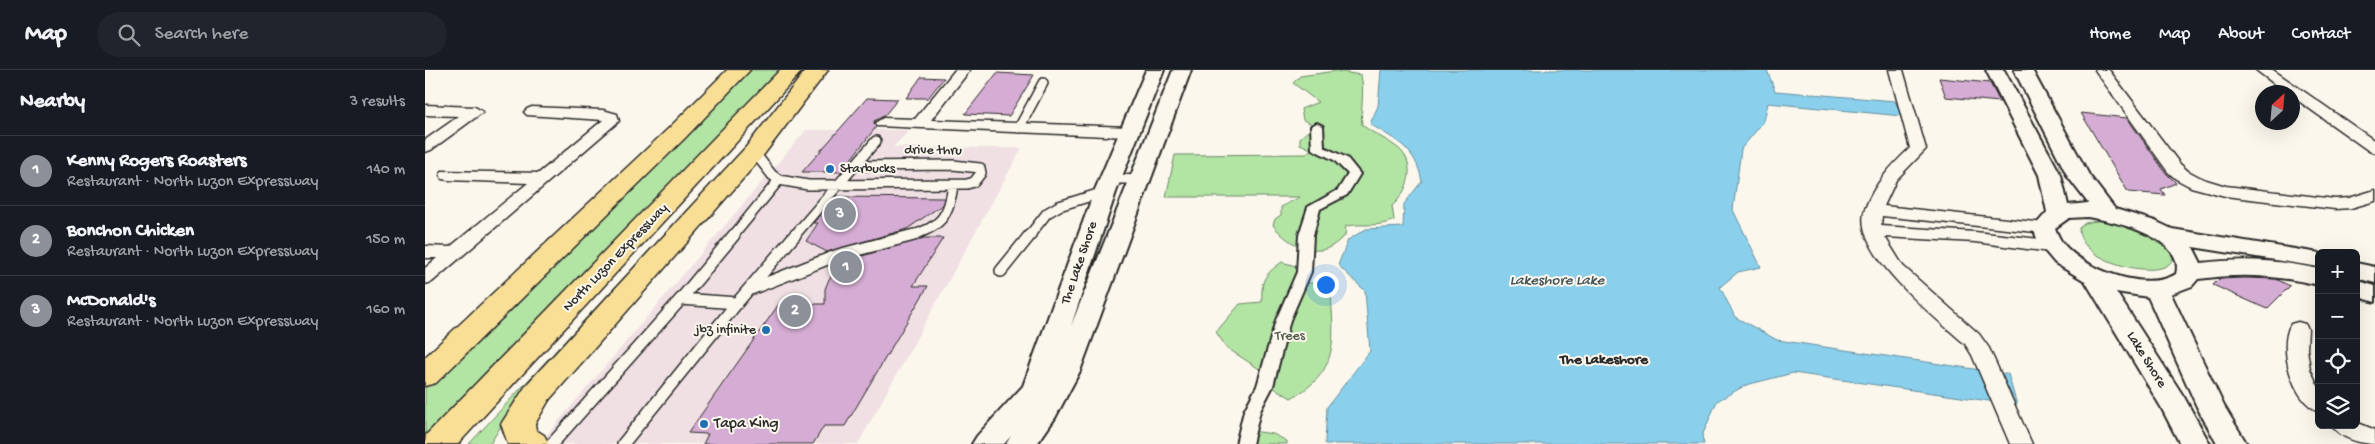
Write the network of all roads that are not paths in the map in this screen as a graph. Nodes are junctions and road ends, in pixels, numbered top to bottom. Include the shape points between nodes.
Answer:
1 (739, 70) edge
2 (792, 70) edge
3 (817, 70) edge
4 (963, 70) edge
5 (1155, 70) edge
6 (1182, 70) edge
7 (1896, 70) edge
8 (1995, 70) edge
9 (2023, 70) edge
10 (2102, 70) edge
11 (2263, 70) edge
12 (1043, 84) dead end
13 (425, 110) edge
14 (532, 112) dead end
15 (883, 123) dead end
16 (921, 124) junction
17 (1317, 126) dead end
18 (1019, 128) junction
19 (1129, 132) junction
20 (876, 141) dead end
21 (425, 147) edge
22 (2375, 148) edge
23 (754, 152) junction
24 (854, 166) junction
25 (448, 175) dead end
26 (543, 178) junction
27 (779, 180) junction
28 (1139, 180) junction
29 (841, 183) junction
30 (953, 184) junction
31 (1107, 185) junction
32 (2375, 195) edge
33 (1873, 210) junction
34 (2106, 212) junction
35 (1997, 224) junction
36 (2051, 229) junction
37 (1872, 230) junction
38 (2165, 236) junction
39 (2008, 242) junction
40 (425, 252) edge
41 (453, 253) junction
42 (2315, 259) edge
43 (1001, 271) dead end
44 (2360, 271) edge
45 (2190, 272) junction
46 (2375, 275) edge
47 (2315, 276) edge
48 (2095, 277) junction
49 (425, 278) edge
50 (2156, 288) junction
51 (750, 289) junction
52 (2360, 289) edge
53 (2375, 294) edge
54 (681, 300) junction
55 (737, 304) junction
56 (2298, 329) dead end
57 (425, 375) edge
58 (2315, 397) edge
59 (2352, 429) edge
60 (2375, 440) edge
61 (438, 444) edge
62 (532, 444) edge
63 (552, 444) edge
64 (623, 444) edge
65 (987, 444) edge
66 (1021, 444) edge
67 (1243, 444) edge
68 (2021, 444) edge
69 (2195, 444) edge
70 (2232, 444) edge

1 - 57 highway
2 - 61 highway, North Luzon Expressway
3 - 23 highway
4 - 16 street
5 - 19 street, The Lake Shore
6 - 28 street, The Lake Shore
7 - 33 street via 1918,149 1889,178
8 - 36 street via 2050,176
9 - 34 street via 2079,177
10 - 32 street via 2174,168 2197,183 2225,191 2335,204 2351,203
11 - 22 street
12 - 18 lane
13 - 21 street via 475,112
14 - 26 street via 611,117 611,121
15 - 16 street
16 - 18 street
17 - 67 street via 1318,149 1341,159 1353,174 1347,190 1338,198 1314,207 1306,235 1303,272 1283,320 1265,386 1252,411
18 - 19 street
19 - 31 street, The Lake Shore
20 - 24 lane
23 - 27 lane
23 - 62 highway via 538,392 518,424 521,437
24 - 29 lane
24 - 30 lane, drive thru via 953,165 980,168 981,173 974,182
25 - 26 street
26 - 41 street
27 - 29 lane, drive thru via 809,185
27 - 54 lane
28 - 31 street
28 - 66 street, The Lake Shore via 1066,371 1045,411
29 - 30 lane, drive thru
29 - 51 lane
30 - 51 lane via 951,206 943,218 924,230 891,242 866,246
31 - 43 lane via 1047,213
31 - 65 street, The Lake Shore via 1035,390
33 - 35 street
33 - 37 street
34 - 36 street via 2087,210
34 - 38 street via 2141,223
35 - 36 street
35 - 39 street
36 - 39 street
36 - 48 street via 2061,257
37 - 39 street
37 - 68 street via 1896,270 1972,339 1982,353
38 - 42 street
38 - 45 street via 2189,260
40 - 41 street
41 - 49 street
44 - 46 street
45 - 47 street via 2235,266
45 - 50 street via 2173,286
48 - 50 street via 2126,286
48 - 69 street, Lake Shore via 2174,404
50 - 70 street via 2211,407
51 - 55 lane
52 - 53 street
54 - 55 lane
54 - 63 lane
55 - 64 lane
56 - 58 street via 2296,343 2301,378
59 - 60 street

